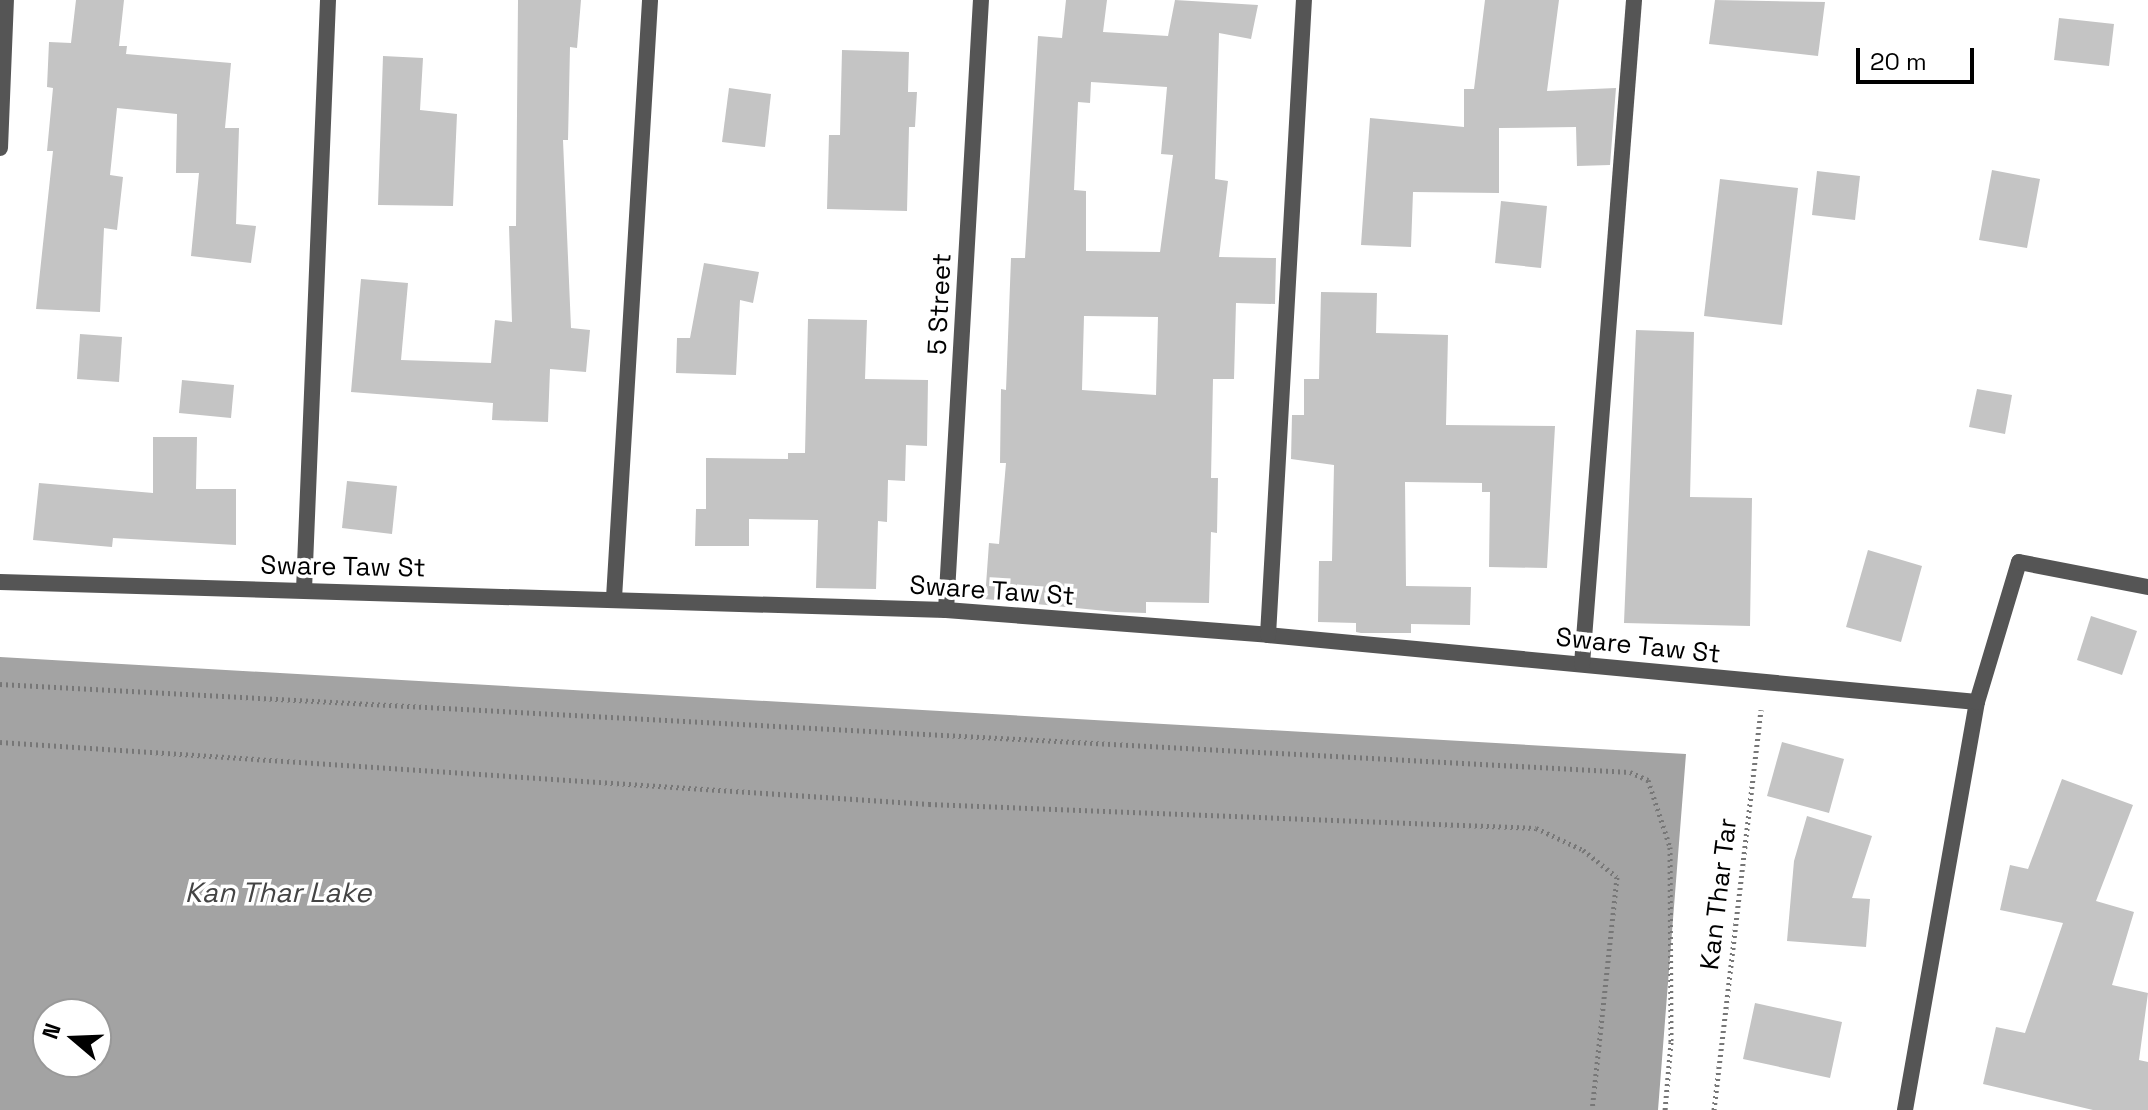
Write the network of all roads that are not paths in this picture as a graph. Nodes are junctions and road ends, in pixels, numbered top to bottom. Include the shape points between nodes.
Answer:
1 (6, 0) edge
2 (328, 0) edge
3 (650, 0) edge
4 (981, 0) edge
5 (1304, 0) edge
6 (1634, 0) edge
7 (0, 148) edge
8 (0, 582) edge
9 (2148, 587) edge
10 (304, 590) junction
11 (614, 598) junction
12 (946, 610) junction
13 (1268, 635) junction
14 (1582, 664) junction
15 (1977, 702) junction
16 (1905, 1110) edge

1 - 7 street
2 - 10 street
3 - 11 street
4 - 12 street, 5 Street
5 - 13 street
6 - 14 street
8 - 10 street, Sware Taw St
9 - 15 street via 2019,562
10 - 11 street, Sware Taw St
11 - 12 street, Sware Taw St
12 - 13 street, Sware Taw St
13 - 14 street, Sware Taw St
14 - 15 street, Sware Taw St
15 - 16 street

